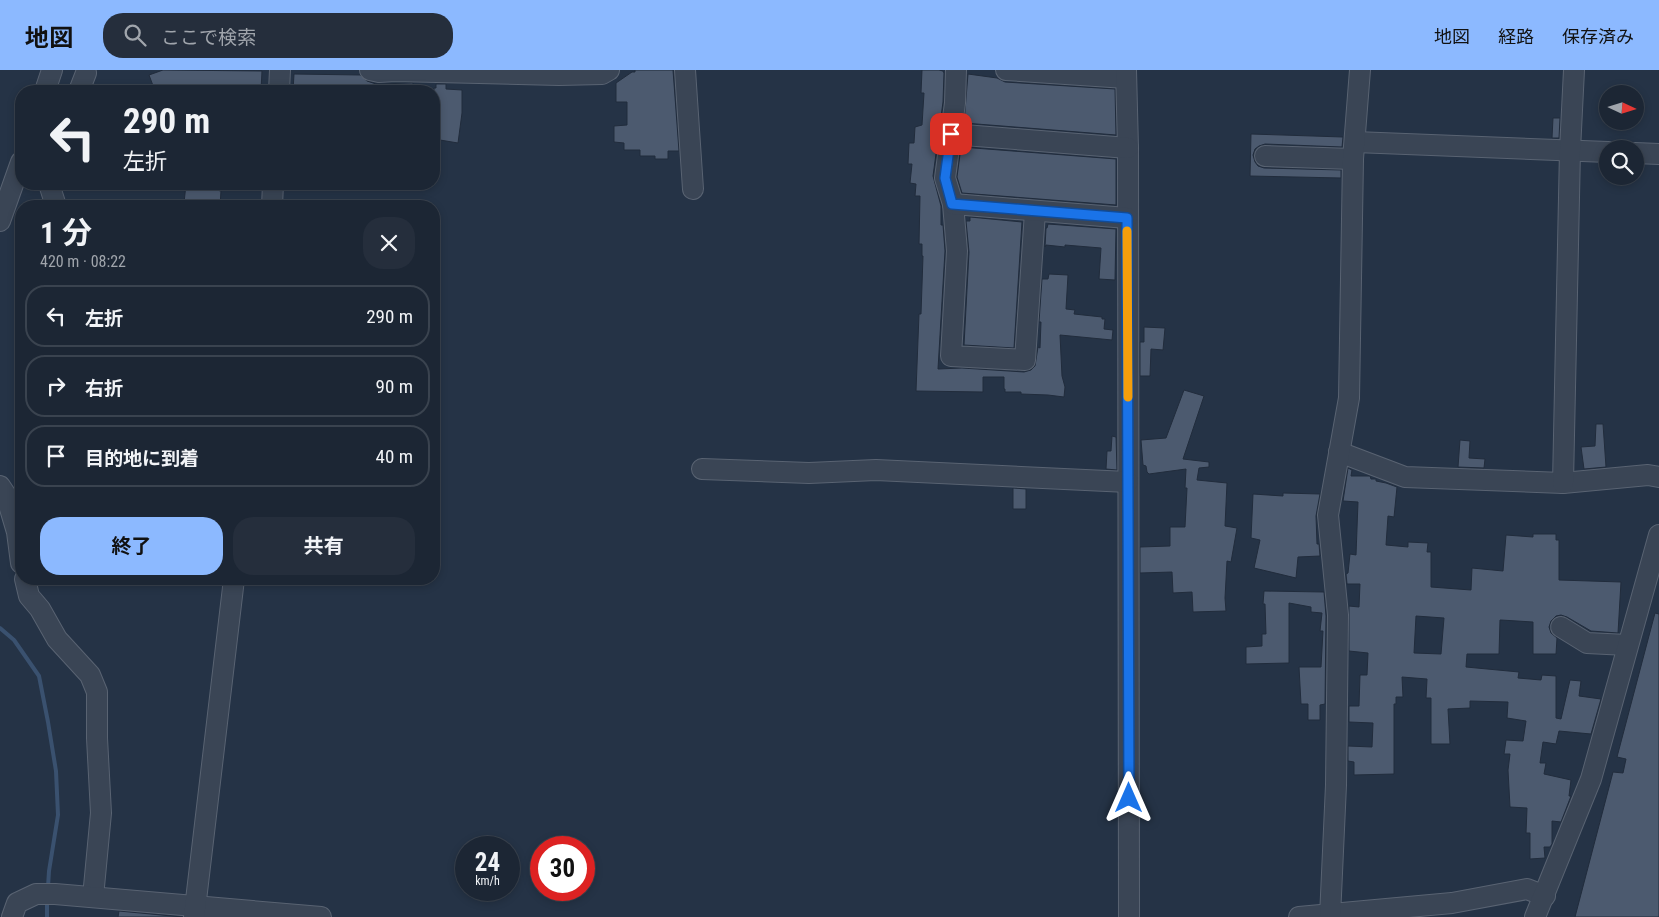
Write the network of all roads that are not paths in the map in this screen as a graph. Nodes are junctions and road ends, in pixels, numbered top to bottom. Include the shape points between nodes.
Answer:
1 (52, 70) edge
2 (280, 70) edge
3 (370, 70) edge
4 (609, 70) edge
5 (685, 70) edge
6 (956, 70) edge
7 (1006, 70) edge
8 (1360, 70) edge
9 (1574, 70) edge
10 (422, 71) edge
11 (480, 71) edge
12 (86, 72) dead end
13 (548, 72) edge
14 (1126, 74) edge
15 (47, 85) edge
16 (81, 85) edge
17 (279, 85) edge
18 (951, 134) junction
19 (1128, 148) junction
20 (1570, 150) junction
21 (1354, 151) junction
22 (1599, 152) edge
23 (1644, 153) edge
24 (1659, 154) edge
25 (1265, 156) dead end
26 (15, 187) edge
27 (693, 189) dead end
28 (952, 204) junction
29 (9, 212) edge
30 (1035, 212) junction
31 (1127, 218) junction
32 (1339, 452) junction
33 (702, 469) dead end
34 (1659, 477) edge
35 (1128, 482) junction
36 (1563, 483) junction
37 (0, 486) edge
38 (15, 525) edge
39 (1659, 535) edge
40 (26, 585) edge
41 (233, 585) edge
42 (1561, 627) dead end
43 (1627, 645) junction
44 (1544, 896) junction
45 (93, 897) junction
46 (195, 911) edge
47 (1330, 916) edge
48 (12, 917) edge
49 (321, 917) edge
50 (1129, 917) edge
51 (1299, 917) edge
52 (1535, 917) edge

1 - 15 street
2 - 17 street
3 - 10 street
4 - 13 street via 602,74
5 - 27 street
6 - 18 street via 956,103
7 - 14 street
8 - 21 street
9 - 20 street
10 - 11 street
11 - 13 street
12 - 16 street
14 - 19 street
18 - 19 street
18 - 28 street via 945,178
19 - 31 street
20 - 21 street
20 - 22 street
20 - 36 street
21 - 25 street
21 - 32 street via 1349,398
23 - 24 street
26 - 29 street
28 - 30 street
28 - 30 street via 957,251 951,356 1025,360
30 - 31 street
31 - 35 street
32 - 36 street via 1405,477
32 - 47 street via 1328,515 1338,615 1336,786
33 - 35 street via 809,473 876,470
34 - 36 street via 1648,475
35 - 50 street
37 - 38 street via 6,494
39 - 43 street
40 - 45 street via 29,596 57,639 90,675 97,692 101,813
41 - 46 street
42 - 43 street via 1587,643
43 - 44 street via 1591,779
44 - 47 street via 1527,889 1452,903
44 - 52 street
45 - 46 street
45 - 48 street via 36,894 17,903
46 - 49 street
47 - 51 street

